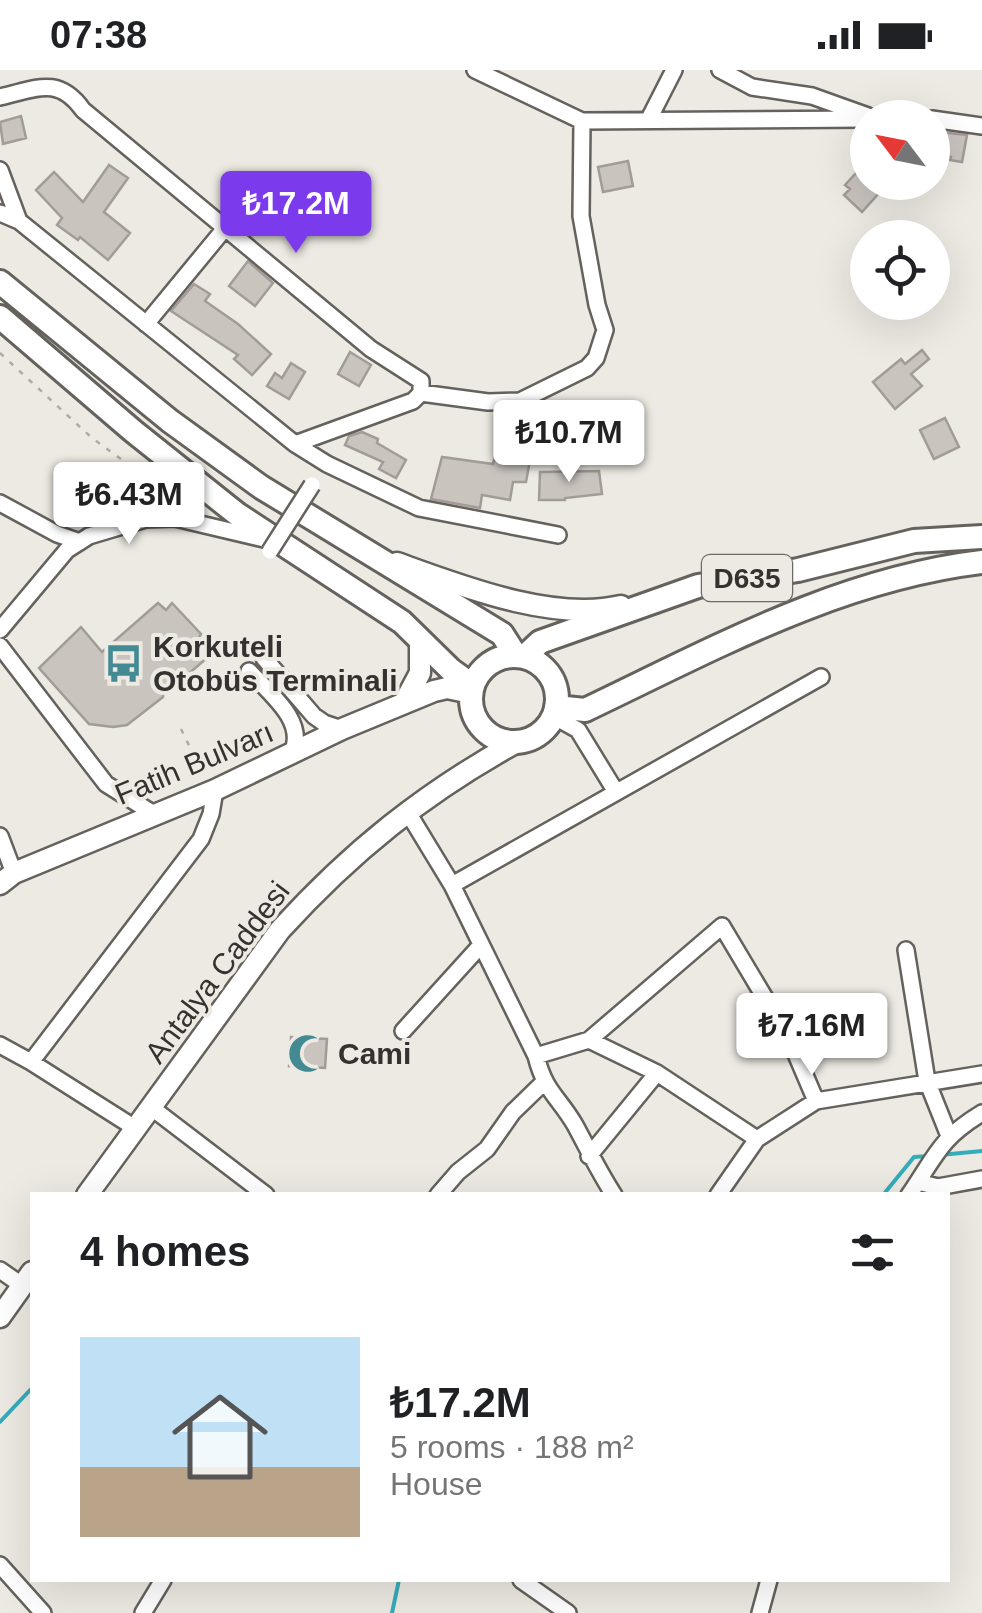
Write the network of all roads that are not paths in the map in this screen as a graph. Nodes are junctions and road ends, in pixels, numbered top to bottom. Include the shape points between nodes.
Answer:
1 (62, 70) edge
2 (475, 70) edge
3 (674, 70) edge
4 (720, 70) edge
5 (52, 86) junction
6 (0, 96) edge
7 (850, 110) edge
8 (850, 118) edge
9 (649, 119) junction
10 (582, 121) junction
11 (950, 122) edge
12 (982, 126) edge
13 (0, 170) edge
14 (0, 213) edge
15 (19, 220) junction
16 (226, 226) junction
17 (0, 282) edge
18 (0, 317) edge
19 (146, 324) junction
20 (421, 393) junction
21 (295, 444) junction
22 (312, 485) dead end
23 (0, 503) edge
24 (558, 535) dead end
25 (982, 537) edge
26 (80, 542) junction
27 (277, 548) junction
28 (366, 551) junction
29 (982, 562) edge
30 (696, 587) junction
31 (0, 630) edge
32 (420, 640) junction
33 (0, 646) edge
34 (520, 656) junction
35 (264, 658) dead end
36 (249, 671) dead end
37 (821, 677) dead end
38 (472, 690) junction
39 (404, 704) junction
40 (555, 711) junction
41 (342, 728) junction
42 (517, 742) junction
43 (292, 753) junction
44 (209, 782) junction
45 (616, 792) junction
46 (407, 811) junction
47 (154, 814) junction
48 (0, 836) edge
49 (7, 878) edge
50 (452, 885) junction
51 (481, 945) junction
52 (906, 950) dead end
53 (403, 1031) dead end
54 (588, 1040) junction
55 (0, 1045) edge
56 (536, 1056) junction
57 (31, 1062) junction
58 (657, 1073) junction
59 (982, 1074) edge
60 (927, 1081) junction
61 (543, 1084) junction
62 (816, 1100) junction
63 (152, 1108) junction
64 (982, 1114) edge
65 (135, 1128) junction
66 (946, 1138) junction
67 (757, 1139) junction
68 (589, 1156) junction
69 (982, 1179) edge
70 (917, 1184) edge
71 (244, 1189) edge
72 (90, 1192) edge
73 (441, 1192) edge
74 (612, 1192) edge
75 (720, 1192) edge
76 (0, 1270) edge
77 (28, 1279) edge
78 (0, 1317) edge
79 (0, 1565) edge
80 (163, 1582) edge
81 (524, 1582) edge
82 (768, 1582) edge
83 (43, 1613) edge
84 (143, 1613) edge
85 (568, 1613) edge
86 (760, 1613) edge

1 - 5 street
2 - 10 street
3 - 9 street
4 - 7 street via 752,87 812,96
5 - 6 street
5 - 16 street via 72,94
8 - 9 street
9 - 10 street
10 - 20 street via 580,216 605,330 596,358 520,401
11 - 12 street
13 - 15 street
14 - 15 street
15 - 19 street
16 - 19 street
16 - 20 street via 371,350 413,373
17 - 28 highway via 170,421
18 - 27 highway
19 - 21 street
20 - 21 street
21 - 24 street via 418,508
22 - 27 street, bridge
23 - 26 street
25 - 30 highway, D635 via 914,541
26 - 27 street via 174,518
26 - 31 street
27 - 32 highway via 402,622
28 - 30 main road via 536,606 604,610
28 - 34 highway via 502,634
29 - 40 highway, D635 via 932,568 812,604 585,710
30 - 34 highway, D635 via 540,642
32 - 38 highway
32 - 39 main road via 420,674
33 - 47 street via 106,784
34 - 38 highway, D635 via 490,664
34 - 40 highway via 548,672
35 - 41 street via 314,716
36 - 43 street via 292,720 298,742
37 - 45 street
38 - 39 main road, Fatih Bulvarı via 447,688
38 - 42 highway via 480,726
39 - 41 main road, Fatih Bulvarı
40 - 42 highway, D635 via 542,731
40 - 45 street via 578,730
41 - 43 main road, Fatih Bulvarı
42 - 46 main road, Antalya Caddesi
43 - 44 main road, Fatih Bulvarı
44 - 47 main road, Fatih Bulvarı
44 - 57 street via 211,814 201,839
45 - 50 street
46 - 50 street
46 - 63 main road, Antalya Caddesi via 280,930
47 - 49 main road, Fatih Bulvarı
48 - 49 street
50 - 51 street
51 - 53 street
51 - 56 street
52 - 60 street
54 - 56 street
54 - 58 street
54 - 62 street via 722,926 790,1040
55 - 57 street
56 - 61 street
57 - 65 street
58 - 67 street
58 - 68 street
59 - 60 street
60 - 62 street
60 - 66 street
61 - 68 street
61 - 73 street
62 - 67 street
63 - 65 main road, Antalya Caddesi
63 - 71 street
64 - 66 street
65 - 72 main road, Antalya Caddesi
66 - 70 street
67 - 75 street
68 - 74 street
69 - 70 street
76 - 77 street
77 - 78 main road
79 - 83 street
80 - 84 street
81 - 85 street
82 - 86 street

